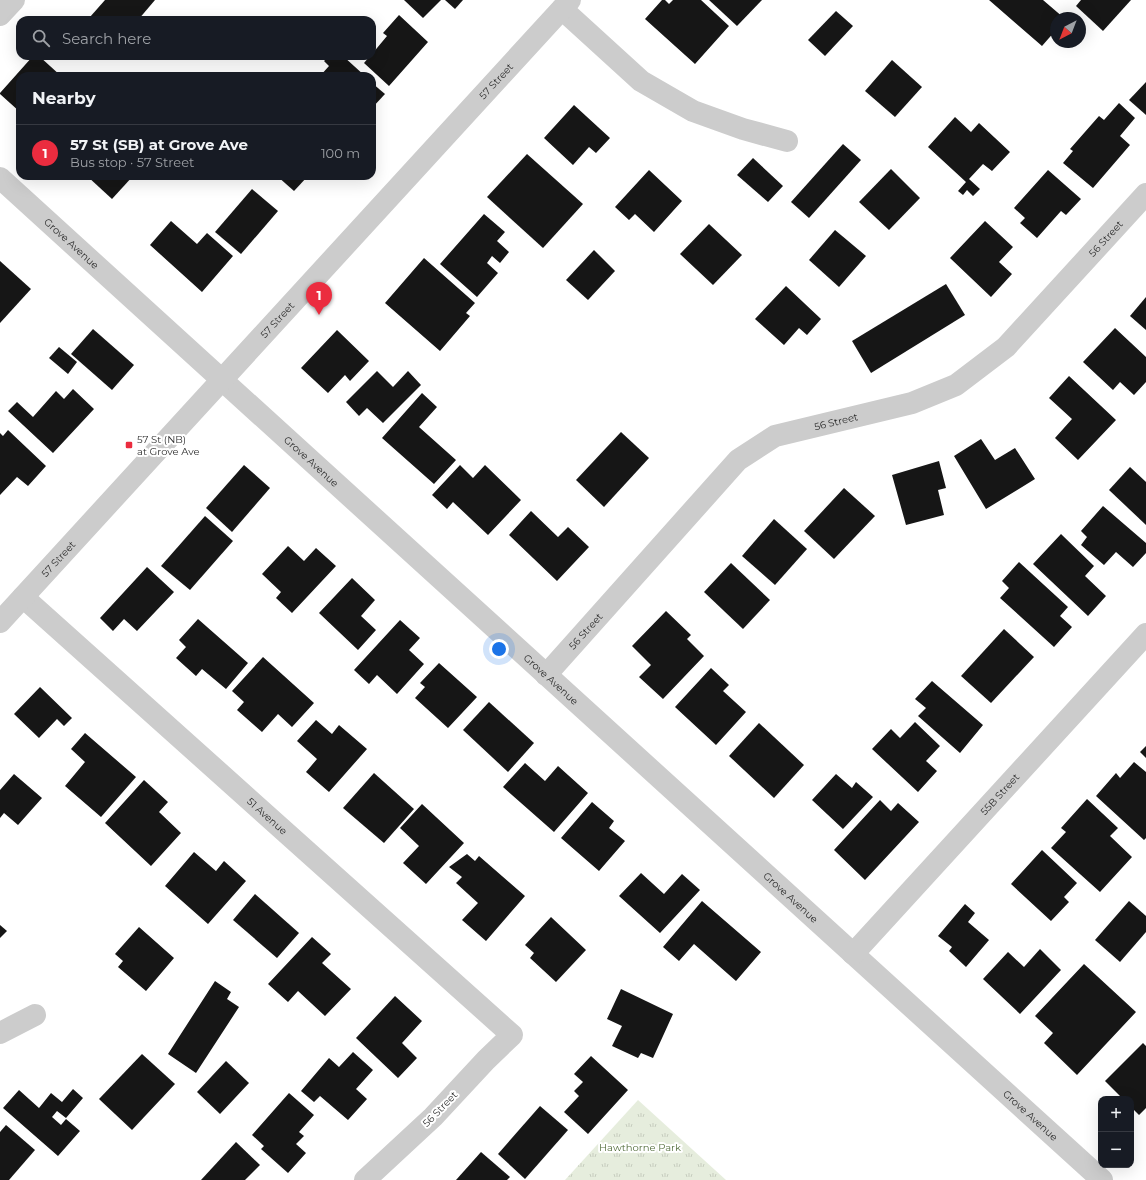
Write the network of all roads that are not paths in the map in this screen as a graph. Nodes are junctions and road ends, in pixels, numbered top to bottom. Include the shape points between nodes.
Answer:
1 (14, 0) edge
2 (566, 4) edge
3 (0, 15) edge
4 (787, 140) dead end
5 (0, 178) edge
6 (1146, 194) edge
7 (221, 380) junction
8 (23, 597) junction
9 (0, 622) edge
10 (1146, 634) edge
11 (546, 675) junction
12 (853, 954) junction
13 (35, 1015) dead end
14 (0, 1033) edge
15 (512, 1035) joint
16 (365, 1180) edge
17 (1102, 1180) edge

1 - 3 street
2 - 4 street via 648,85 693,111 743,130
2 - 7 street, 57 Street
5 - 7 street, Grove Avenue
6 - 11 street, 56 Street via 1006,347 956,385 912,403 775,436 738,460
7 - 8 street, 57 Street
7 - 11 street, Grove Avenue
8 - 9 street, 57 Street
8 - 15 street, 51 Avenue
10 - 12 street, 55B Street
11 - 12 street, Grove Avenue
12 - 17 street, Grove Avenue
13 - 14 street
15 - 16 street, 56 Street via 433,1117

